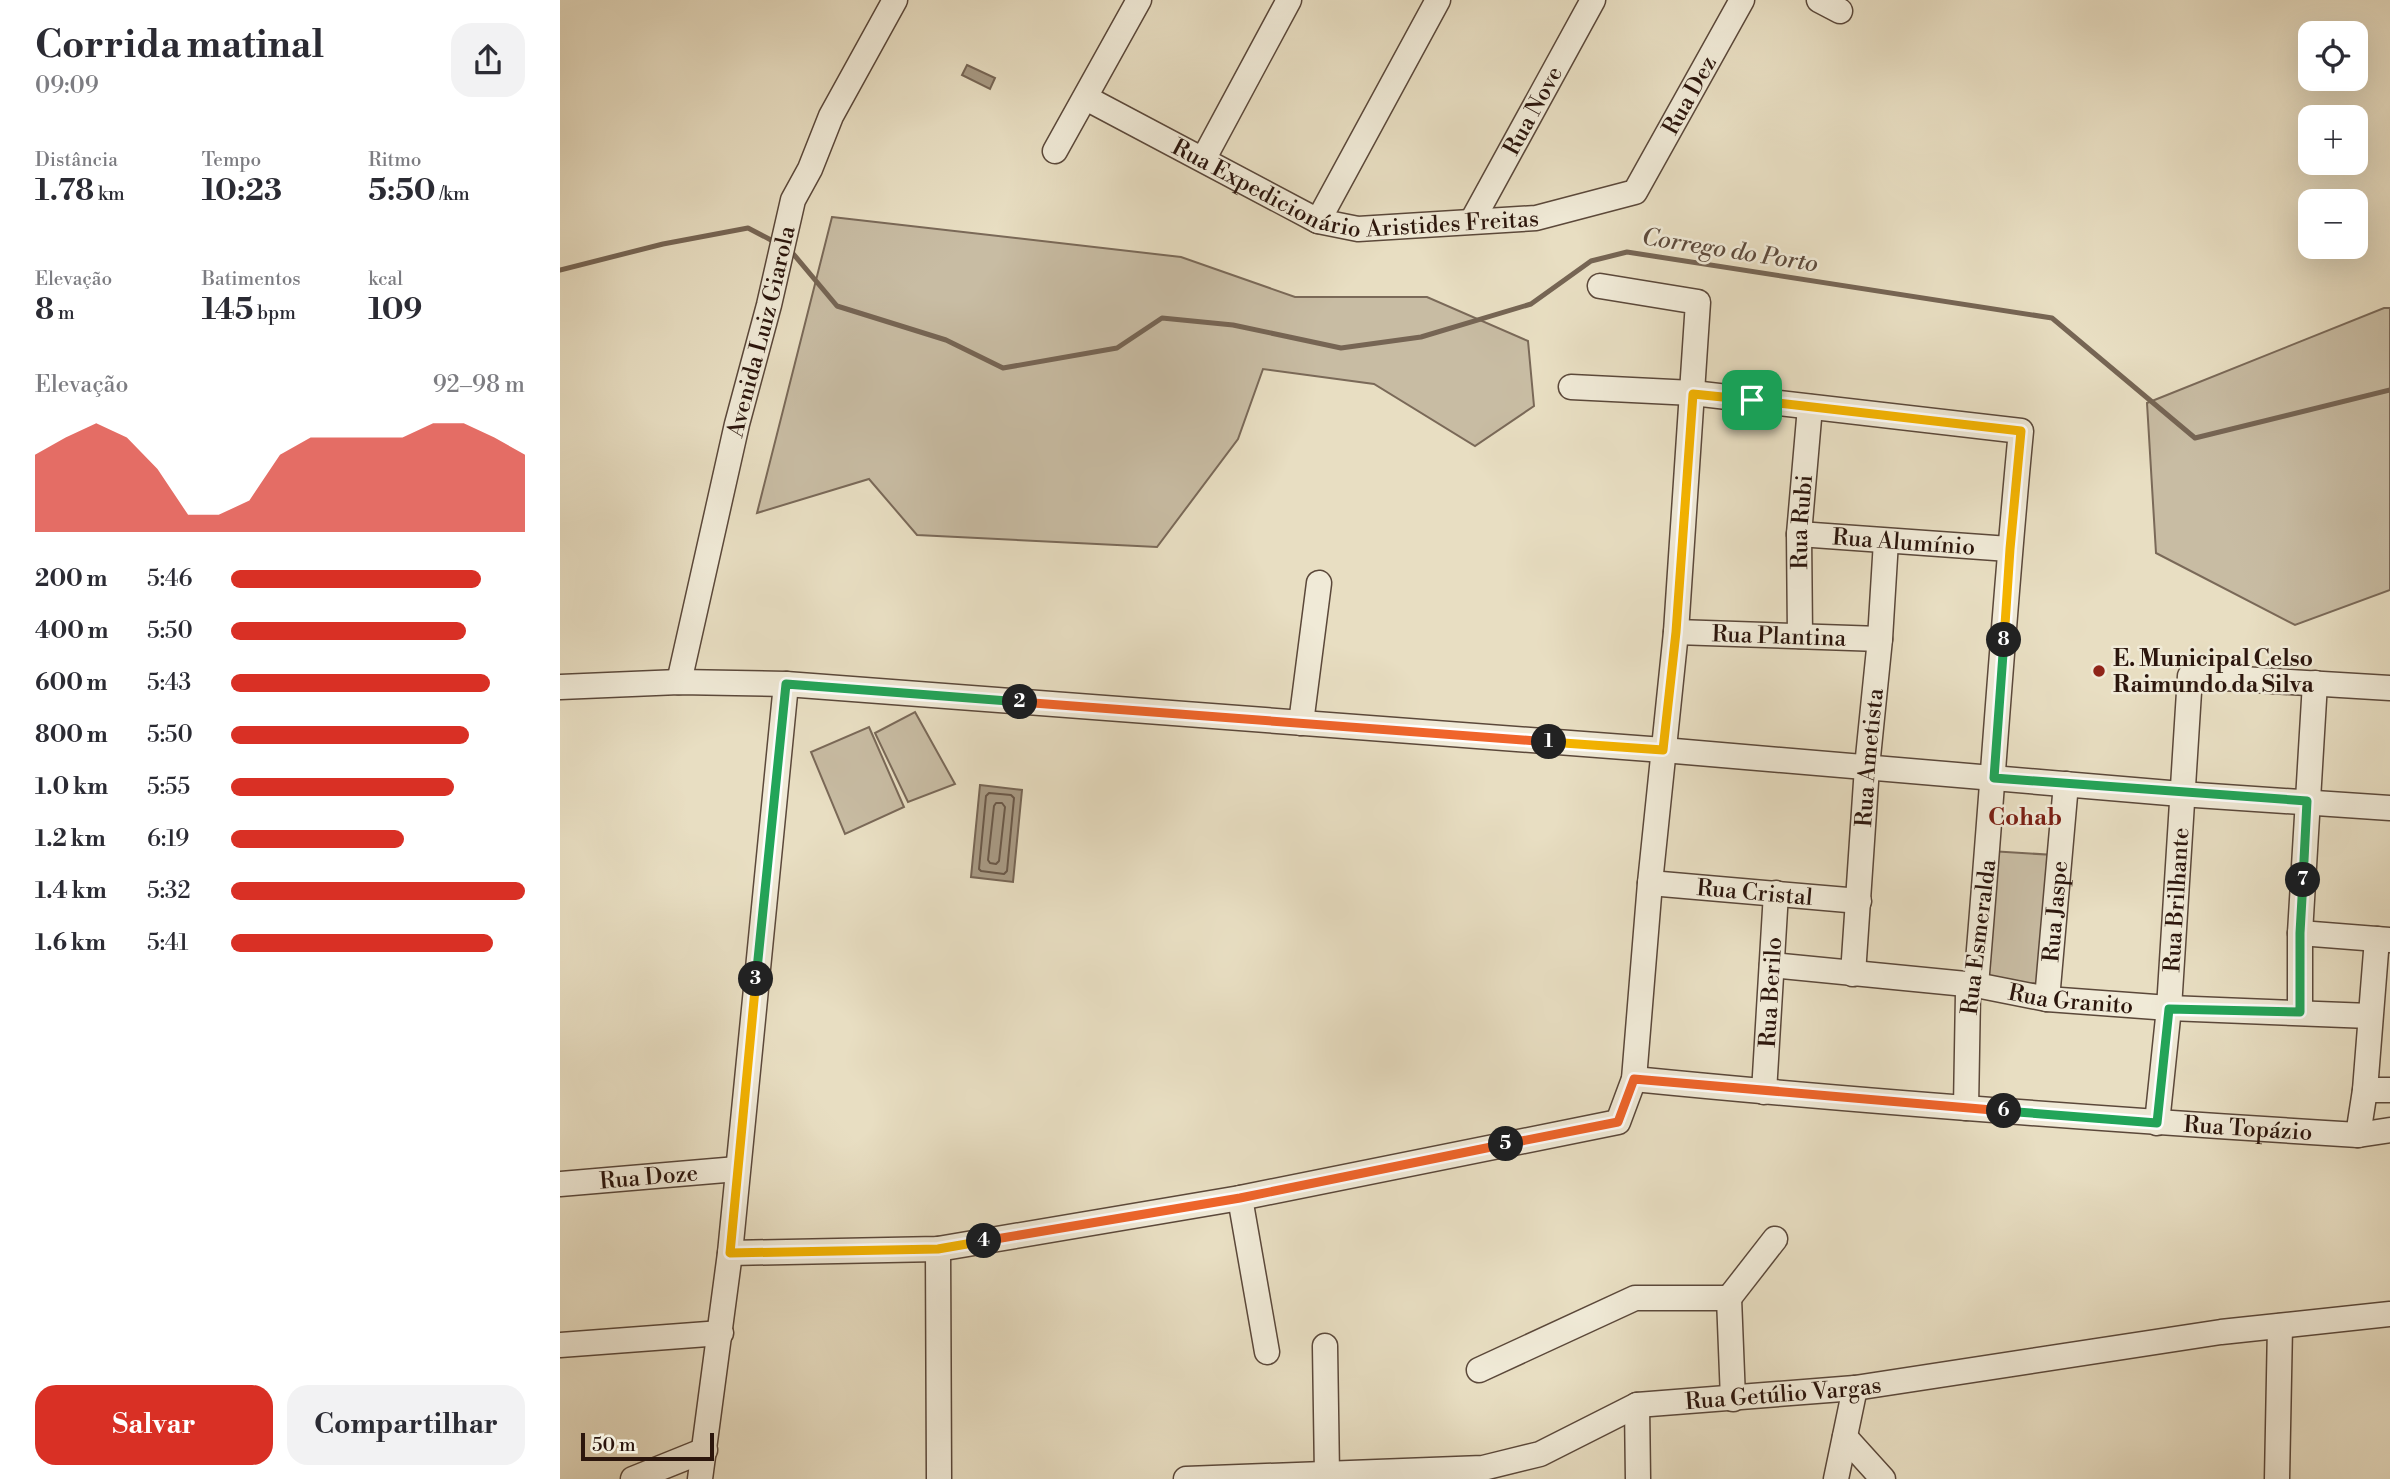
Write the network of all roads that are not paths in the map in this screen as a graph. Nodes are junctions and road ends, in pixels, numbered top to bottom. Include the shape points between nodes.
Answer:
1 (895, 0) edge
2 (1139, 0) edge
3 (1289, 0) edge
4 (1438, 0) edge
5 (1593, 0) edge
6 (1742, 0) edge
7 (1086, 98) junction
8 (1055, 151) dead end
9 (1204, 158) junction
10 (1635, 192) joint
11 (1318, 221) junction
12 (1472, 221) junction
13 (1600, 286) dead end
14 (1570, 387) dead end
15 (1693, 394) junction
16 (1810, 407) junction
17 (1799, 534) junction
18 (1886, 541) junction
19 (2010, 549) junction
20 (1318, 583) dead end
21 (1676, 632) junction
22 (1800, 636) junction
23 (1880, 639) junction
24 (679, 682) junction
25 (2315, 683) junction
26 (786, 684) junction
27 (560, 687) edge
28 (2390, 688) edge
29 (1301, 723) junction
30 (1663, 750) junction
31 (1867, 767) junction
32 (1994, 778) junction
33 (2066, 784) junction
34 (2182, 794) junction
35 (2307, 801) junction
36 (2390, 808) edge
37 (1650, 883) junction
38 (1776, 893) junction
39 (1859, 901) junction
40 (2300, 933) junction
41 (2384, 939) edge
42 (1772, 965) junction
43 (1853, 974) junction
44 (1976, 985) junction
45 (2047, 999) junction
46 (2169, 1009) junction
47 (2300, 1012) junction
48 (2370, 1016) junction
49 (1634, 1079) junction
50 (2365, 1090) junction
51 (2390, 1090) edge
52 (1764, 1092) junction
53 (1966, 1108) junction
54 (2157, 1123) junction
55 (2390, 1130) edge
56 (2358, 1135) junction
57 (737, 1169) junction
58 (560, 1184) edge
59 (1240, 1198) junction
60 (1775, 1239) dead end
61 (938, 1249) junction
62 (730, 1253) junction
63 (1729, 1298) junction
64 (2390, 1314) edge
65 (2280, 1326) junction
66 (721, 1333) junction
67 (560, 1345) edge
68 (1325, 1346) dead end
69 (1267, 1352) dead end
70 (1479, 1370) dead end
71 (1854, 1388) junction
72 (1733, 1399) junction
73 (1637, 1405) junction
74 (1845, 1437) junction
75 (705, 1450) junction
76 (1327, 1475) junction
77 (1394, 1476) edge
78 (633, 1479) edge
79 (700, 1479) edge
80 (939, 1479) edge
81 (1186, 1479) edge
82 (1638, 1479) edge
83 (1836, 1479) edge
84 (1884, 1479) edge
85 (2277, 1479) edge

1 - 24 street, Avenida Luiz Giarola via 831,116 793,200
2 - 7 street
3 - 9 street
4 - 11 street
5 - 12 street, Rua Nove
6 - 10 street, Rua Dez
7 - 8 street
7 - 9 street, Rua Expedicionário Aristides Freitas
9 - 11 street, Rua Expedicionário Aristides Freitas
10 - 12 street, Rua Expedicionário Aristides Freitas via 1536,218
11 - 12 street, Rua Expedicionário Aristides Freitas via 1358,229
13 - 15 street via 1698,302
14 - 15 street
15 - 16 street
15 - 21 street
16 - 17 street, Rua Rubi
16 - 19 street, Rua Esmeralda via 2021,431
17 - 18 street, Rua Alumínio
17 - 22 street, Rua Rubi
18 - 19 street, Rua Alumínio
18 - 23 street, Rua Ametista
19 - 32 street, Rua Esmeralda
20 - 29 street
21 - 22 street, Rua Plantina
21 - 30 street
22 - 23 street, Rua Plantina
23 - 31 street, Rua Ametista
24 - 26 street
24 - 27 street
25 - 28 street
25 - 34 street, Rua Brilhante via 2190,676
25 - 35 street
26 - 29 street
26 - 57 street
29 - 30 street
30 - 31 street
30 - 37 street
31 - 32 street
31 - 39 street, Rua Ametista
32 - 33 street
32 - 44 street, Rua Esmeralda
33 - 34 street
33 - 45 street, Rua Jaspe
34 - 35 street
34 - 46 street, Rua Brilhante
35 - 36 street
35 - 40 street
37 - 38 street, Rua Cristal
37 - 49 street
38 - 39 street, Rua Cristal
38 - 42 street, Rua Berilo
39 - 43 street, Rua Ametista
40 - 41 street
40 - 47 street
41 - 48 street
42 - 43 street, Rua Granito
42 - 52 street, Rua Berilo
43 - 44 street, Rua Granito
44 - 45 street, Rua Granito
44 - 53 street, Rua Esmeralda via 1968,993
45 - 46 street, Rua Granito
46 - 47 street, Rua Granito
46 - 54 street, Rua Brilhante
47 - 48 street, Rua Granito
48 - 50 street
49 - 52 street, Rua Topázio
49 - 59 street via 1618,1122
50 - 51 street
50 - 56 street
52 - 53 street, Rua Topázio
53 - 54 street, Rua Topázio
54 - 56 street, Rua Topázio
55 - 56 street, Rua Topázio
57 - 58 street, Rua Doze
57 - 62 street
59 - 61 street
59 - 69 street
60 - 63 street
61 - 62 street
61 - 80 street
62 - 66 street
63 - 70 street via 1635,1298
63 - 72 street
64 - 65 street, Rua Getúlio Vargas
65 - 71 street, Rua Getúlio Vargas
65 - 85 street
66 - 67 street
66 - 75 street
68 - 76 street
71 - 72 street, Rua Getúlio Vargas
71 - 74 street
72 - 73 street, Rua Getúlio Vargas
73 - 77 street, Rua Getúlio Vargas via 1540,1454 1483,1468
73 - 82 street
74 - 83 street
74 - 84 street
75 - 78 street
75 - 79 street
76 - 77 street, Rua Getúlio Vargas
76 - 81 street, Rua Getúlio Vargas

